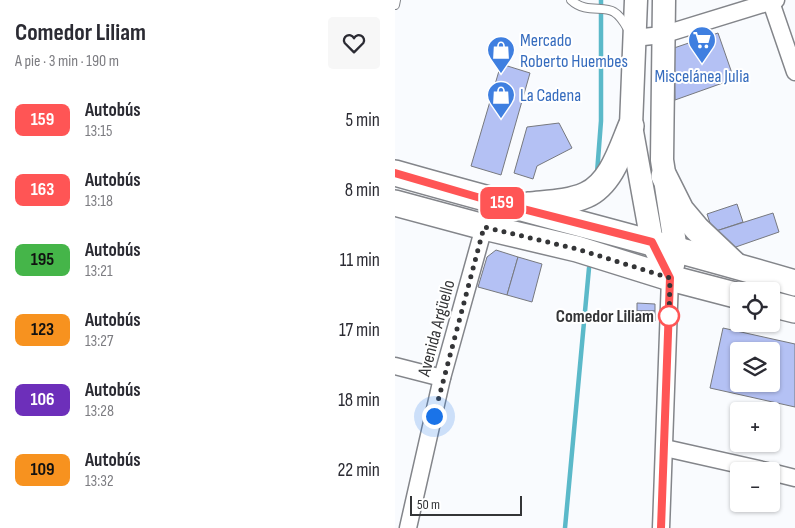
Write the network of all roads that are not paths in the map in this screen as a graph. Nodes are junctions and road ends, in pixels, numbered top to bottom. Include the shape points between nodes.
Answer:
1 (396, 0) edge
2 (571, 0) edge
3 (636, 0) edge
4 (664, 0) edge
5 (773, 1) edge
6 (395, 6) edge
7 (662, 35) junction
8 (634, 38) junction
9 (795, 72) edge
10 (631, 126) junction
11 (395, 174) edge
12 (664, 176) junction
13 (395, 203) edge
14 (516, 207) junction
15 (484, 227) junction
16 (652, 242) junction
17 (676, 250) junction
18 (736, 266) junction
19 (670, 278) junction
20 (795, 283) edge
21 (730, 294) edge
22 (780, 306) edge
23 (795, 310) edge
24 (395, 366) edge
25 (442, 378) junction
26 (665, 448) junction
27 (730, 463) edge
28 (780, 474) edge
29 (795, 478) edge
30 (408, 528) edge
31 (661, 528) edge

1 - 6 lane
2 - 8 lane via 587,9 613,10
3 - 8 main road
4 - 7 main road
5 - 7 street
5 - 9 street
7 - 8 street
7 - 12 main road
8 - 10 main road
10 - 14 main road via 615,163 593,191 575,199
10 - 16 main road
11 - 14 main road
12 - 17 main road
12 - 18 main road via 681,210
13 - 15 main road
14 - 16 main road
15 - 19 main road via 577,249
15 - 25 street, Avenida Argüello
16 - 17 main road
16 - 19 main road
17 - 18 main road
17 - 19 main road
18 - 20 main road
19 - 21 main road
19 - 26 street
22 - 23 main road
24 - 25 street
25 - 30 street, Avenida Argüello
26 - 27 street
26 - 31 street
28 - 29 street

